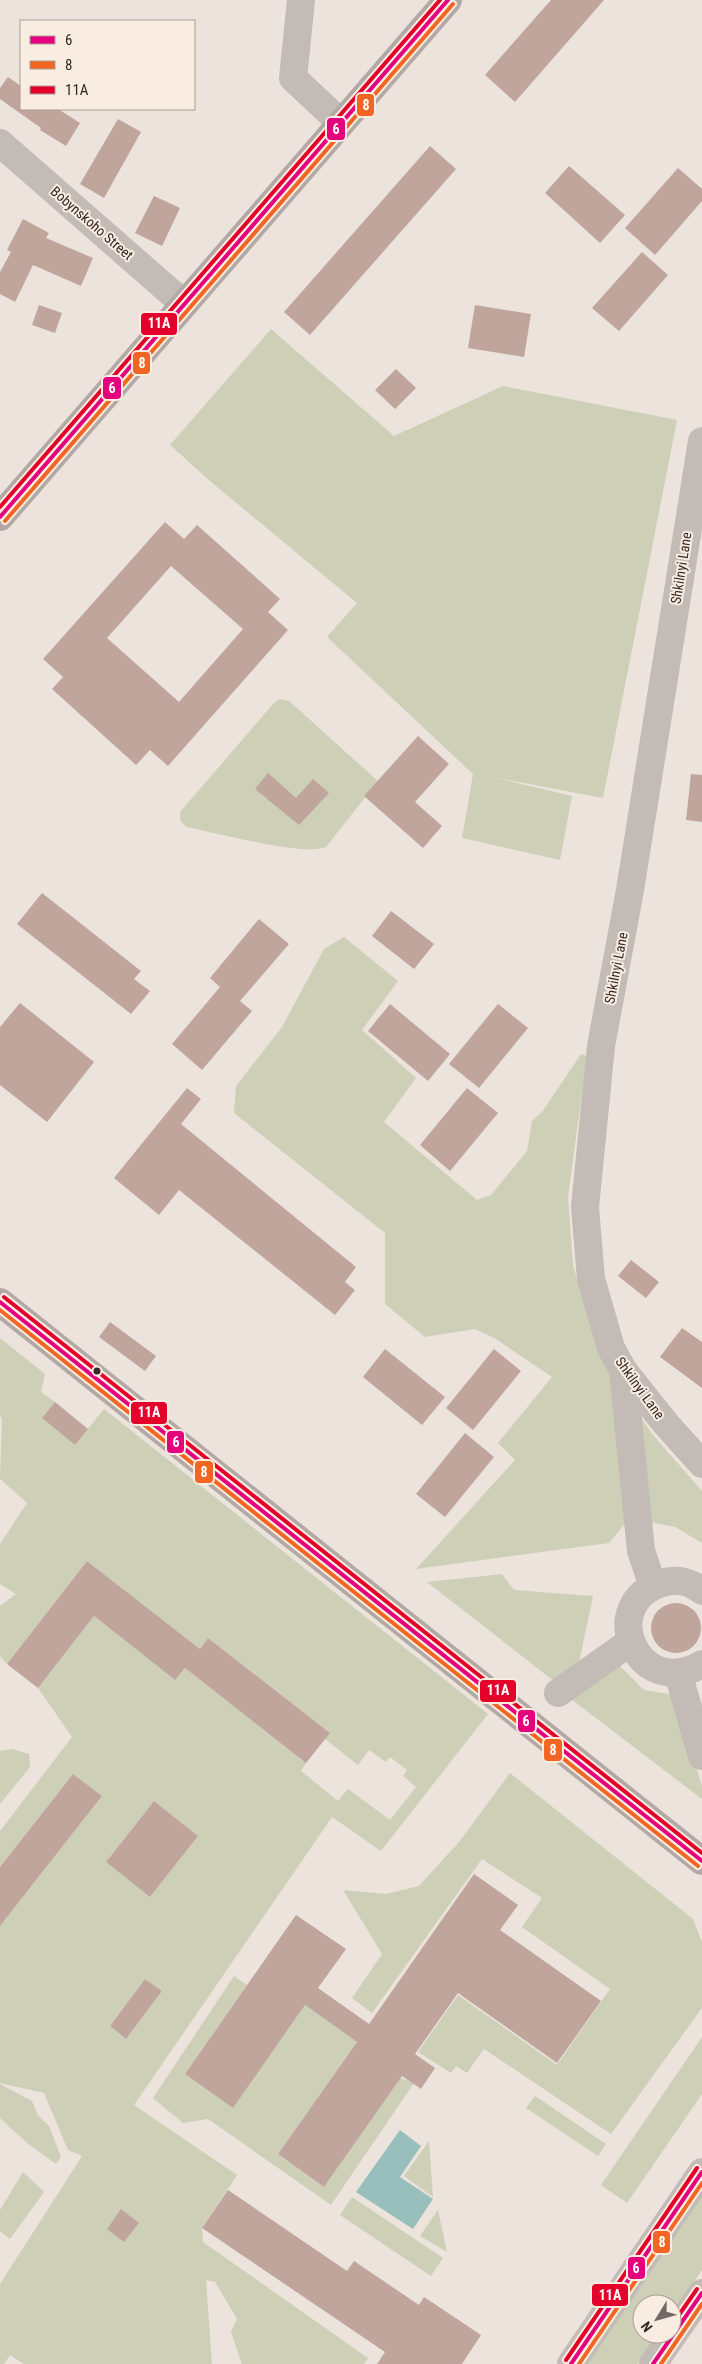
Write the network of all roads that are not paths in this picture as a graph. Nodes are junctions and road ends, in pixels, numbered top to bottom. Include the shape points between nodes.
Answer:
1 (301, 0) edge
2 (448, 0) edge
3 (341, 123) junction
4 (0, 143) edge
5 (184, 304) junction
6 (702, 442) edge
7 (0, 517) edge
8 (0, 1302) edge
9 (623, 1370) junction
10 (702, 1464) edge
11 (653, 1586) junction
12 (702, 1591) edge
13 (630, 1642) junction
14 (690, 1669) edge
15 (558, 1693) dead end
16 (702, 1756) edge
17 (702, 1861) edge
18 (702, 2172) edge
19 (702, 2292) edge
20 (571, 2364) edge
21 (653, 2364) edge

1 - 3 street via 293,78
2 - 3 main road
3 - 5 main road
4 - 5 street, Bobynskoho Street
5 - 7 main road
6 - 9 street, Shkilnyi Lane via 630,890 601,1046 586,1207 591,1279 611,1348
8 - 17 main road
9 - 10 street, Shkilnyi Lane
9 - 11 street via 641,1551
11 - 12 street via 667,1581 682,1582
11 - 13 street via 642,1594 629,1616
13 - 14 street via 644,1662 666,1673
13 - 15 street
14 - 16 street
18 - 20 street
19 - 21 street

